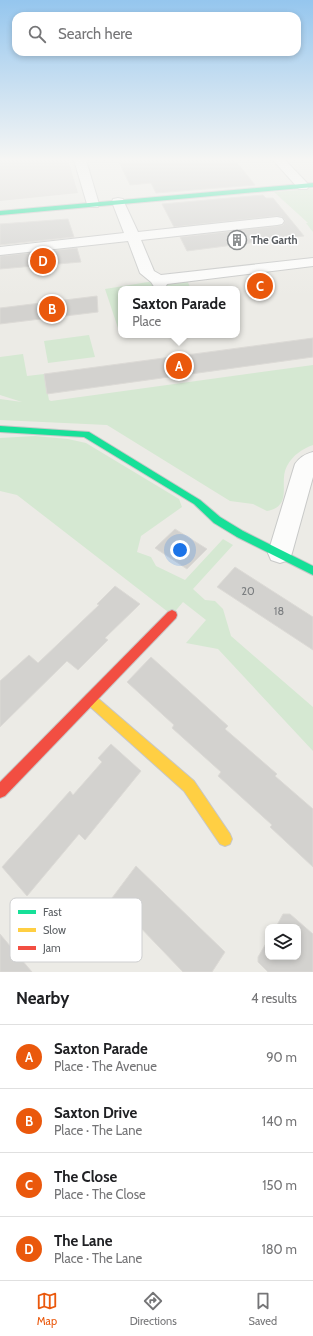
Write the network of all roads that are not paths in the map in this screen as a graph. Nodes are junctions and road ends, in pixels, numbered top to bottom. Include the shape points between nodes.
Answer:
1 (77, 205) edge
2 (119, 205) edge
3 (0, 212) edge
4 (279, 218) dead end
5 (133, 237) junction
6 (0, 251) edge
7 (311, 256) edge
8 (0, 429) edge
9 (313, 459) edge
10 (280, 553) junction
11 (313, 571) edge
12 (172, 615) dead end
13 (90, 699) junction
14 (0, 791) edge
15 (225, 839) dead end

1 - 3 street
2 - 5 street
4 - 5 street
5 - 6 street
5 - 7 street via 148,273 159,282
8 - 10 street via 86,434 197,502 217,520
9 - 10 street via 306,464
10 - 11 street
12 - 13 street
13 - 14 street
13 - 15 street via 189,786

